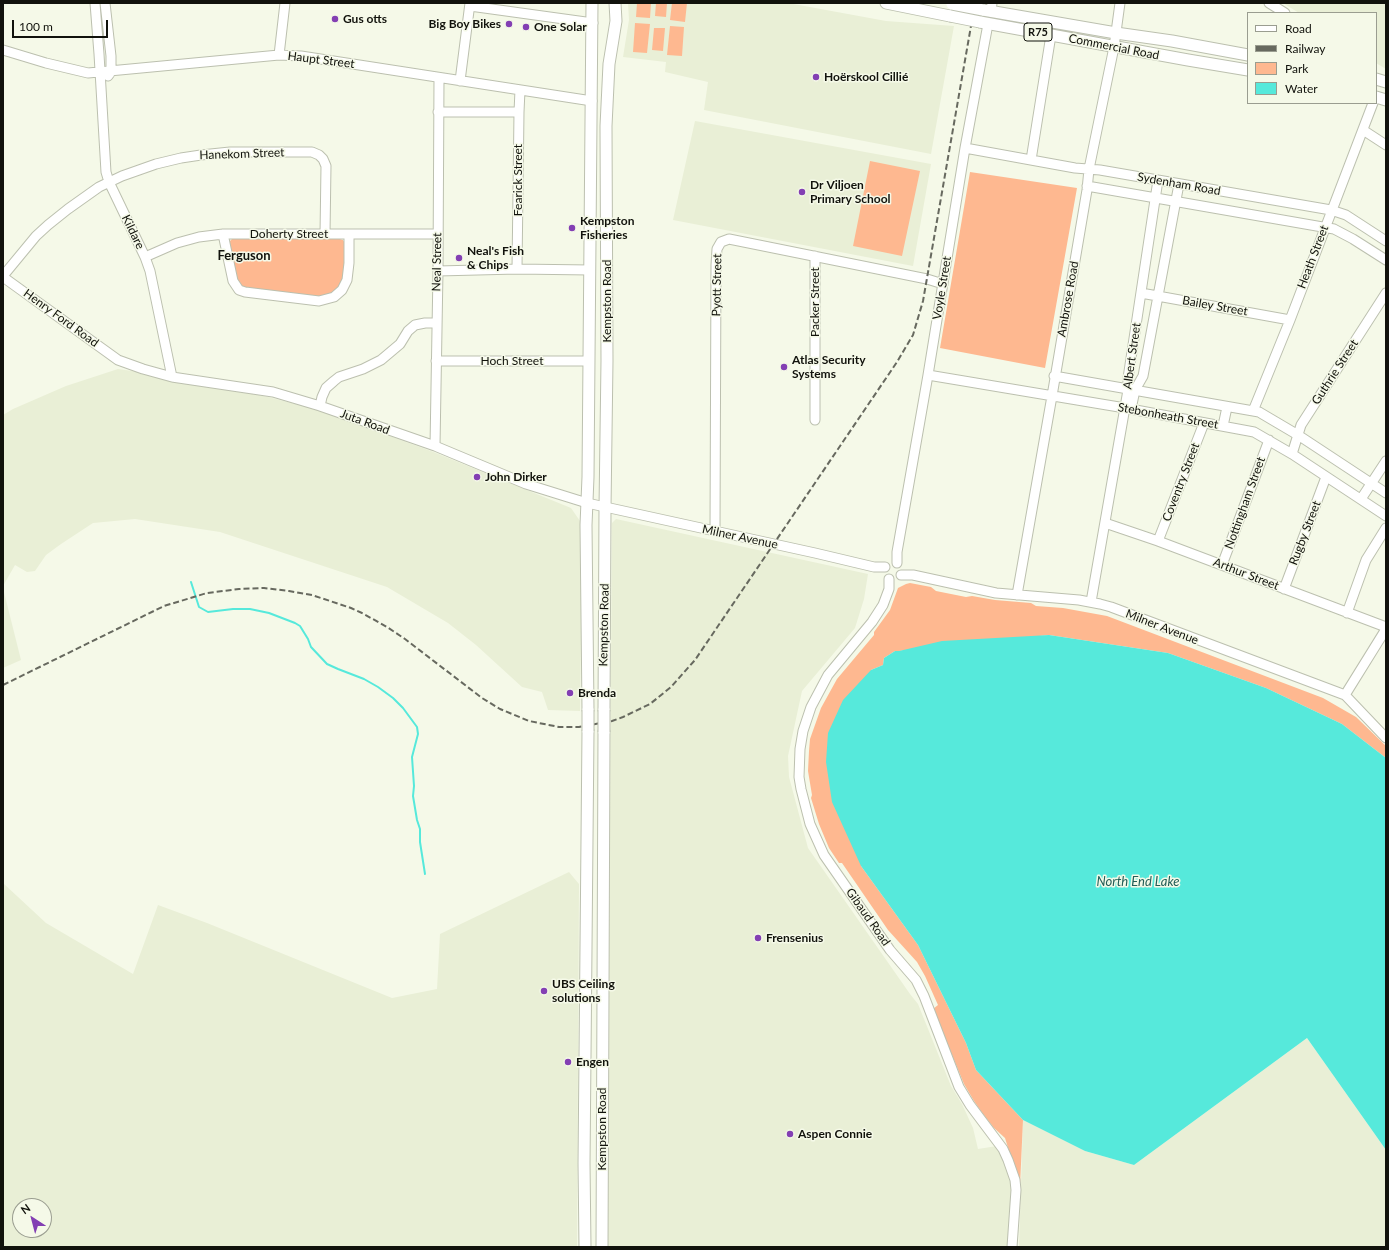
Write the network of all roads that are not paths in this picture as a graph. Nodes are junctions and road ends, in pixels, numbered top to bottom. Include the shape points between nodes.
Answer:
1 (94, 3) edge
2 (105, 3) edge
3 (285, 3) edge
4 (592, 3) edge
5 (615, 3) edge
6 (886, 3) edge
7 (1120, 3) edge
8 (1269, 3) edge
9 (470, 4) edge
10 (949, 4) edge
11 (989, 8) edge
12 (1283, 12) edge
13 (593, 23) junction
14 (984, 23) junction
15 (1116, 33) junction
16 (1052, 35) junction
17 (1114, 47) junction
18 (3, 50) edge
19 (279, 55) junction
20 (1247, 55) edge
21 (1247, 70) edge
22 (111, 72) junction
23 (99, 73) junction
24 (439, 78) junction
25 (460, 81) junction
26 (101, 88) junction
27 (520, 90) junction
28 (592, 101) junction
29 (1373, 104) edge
30 (438, 112) junction
31 (518, 112) junction
32 (1363, 130) junction
33 (1386, 145) edge
34 (965, 148) junction
35 (1031, 160) junction
36 (1089, 169) junction
37 (1158, 180) junction
38 (109, 182) junction
39 (1179, 184) junction
40 (1087, 186) junction
41 (1156, 198) junction
42 (1175, 202) junction
43 (1332, 210) junction
44 (1325, 227) junction
45 (223, 234) junction
46 (325, 234) junction
47 (437, 234) junction
48 (349, 235) junction
49 (1386, 241) edge
50 (815, 256) junction
51 (145, 257) junction
52 (1386, 260) edge
53 (517, 270) junction
54 (590, 270) junction
55 (438, 271) junction
56 (3, 276) edge
57 (943, 284) junction
58 (1141, 293) junction
59 (1386, 293) edge
60 (1157, 296) junction
61 (1290, 320) junction
62 (436, 323) junction
63 (118, 360) joint
64 (436, 361) junction
65 (588, 361) junction
66 (928, 374) junction
67 (1054, 376) junction
68 (172, 377) junction
69 (1131, 390) junction
70 (1052, 396) junction
71 (320, 406) junction
72 (1227, 407) junction
73 (1128, 409) junction
74 (1253, 411) junction
75 (815, 420) dead end
76 (1204, 423) junction
77 (1223, 426) junction
78 (1298, 435) junction
79 (1269, 440) junction
80 (434, 446) junction
81 (1292, 454) junction
82 (1386, 461) edge
83 (1326, 477) junction
84 (1372, 483) junction
85 (1386, 493) edge
86 (1361, 499) junction
87 (587, 503) junction
88 (605, 508) junction
89 (1386, 516) edge
90 (1105, 523) junction
91 (1386, 528) edge
92 (715, 531) junction
93 (1158, 541) junction
94 (1222, 565) junction
95 (893, 571) junction
96 (1284, 589) junction
97 (1017, 595) junction
98 (1091, 602) junction
99 (1347, 613) junction
100 (1386, 628) edge
101 (1345, 695) junction
102 (1386, 738) edge
103 (585, 1247) edge
104 (602, 1247) edge
105 (1012, 1247) edge

1 - 23 street, Kildare
2 - 22 street
3 - 19 street
4 - 13 main road, Kempston Road
5 - 88 main road, Kempston Road via 616,21 609,64 606,126
6 - 14 main road, Commercial Road / R75, bridge
7 - 15 street, Ambrose Road
8 - 12 street
9 - 13 street
9 - 25 street
10 - 11 main road, Commercial Road / R75, bridge
11 - 15 main road, Commercial Road / R75
13 - 28 main road, Kempston Road
14 - 16 main road, Commercial Road / R75
14 - 34 street, Voyle Street
15 - 17 street, Ambrose Road
15 - 20 main road, Commercial Road / R75
16 - 17 main road, Commercial Road / R75
16 - 35 street
17 - 21 main road, Commercial Road / R75
17 - 36 street, Ambrose Road
18 - 23 street, Haupt Street via 46,63 88,73
19 - 22 street, Haupt Street
19 - 24 street, Haupt Street
22 - 23 street, Haupt Street
22 - 26 street
23 - 26 street, Kildare
24 - 25 street, Haupt Street
24 - 30 street, Neal Street
25 - 27 street, Haupt Street
26 - 38 street, Kildare via 106,172
27 - 28 street, Haupt Street
27 - 31 street, Fearick Street
28 - 54 main road, Kempston Road
29 - 32 street, Heath Street
30 - 31 street
30 - 47 street, Neal Street
31 - 53 street, Fearick Street
32 - 33 street
32 - 43 street, Heath Street
34 - 35 street, Sydenham Road
34 - 57 street, Voyle Street
35 - 36 street, Sydenham Road
36 - 37 street, Sydenham Road
36 - 40 street, Ambrose Road
37 - 39 street, Sydenham Road
37 - 41 street, Albert Street
38 - 46 street, Hanekom Street via 156,164 201,154 312,152 322,157 326,166
38 - 51 street, Kildare
38 - 56 street, Hanekom Street via 48,225
39 - 42 street, Albert Street
39 - 43 street, Sydenham Road
40 - 41 street, Sydenham Road
40 - 67 street, Ambrose Road
41 - 42 street, Sydenham Road
41 - 58 street, Albert Street
42 - 44 street, Sydenham Road
42 - 60 street, Albert Street
43 - 44 street, Heath Street
43 - 49 street, Sydenham Road via 1346,215
44 - 52 street, Sydenham Road via 1342,232
44 - 61 street, Heath Street
45 - 46 street, Doherty Street
45 - 48 street via 233,281 239,290 319,301 334,297 342,290 347,280
45 - 51 street, Doherty Street via 178,243
46 - 48 street, Doherty Street
47 - 48 street, Doherty Street
47 - 55 street, Neal Street
50 - 57 street, Pyott Street
50 - 75 street, Packer Street
50 - 92 street, Pyott Street via 729,239 721,242 717,249
51 - 68 street, Kildare
53 - 54 street
53 - 55 street
54 - 65 main road, Kempston Road
55 - 62 street, Neal Street
56 - 63 street, Henry Ford Road
57 - 66 street, Voyle Street
58 - 60 street, Bailey Street
58 - 69 street, Albert Street via 1128,378
59 - 78 street, Guthrie Street via 1301,425
60 - 61 street, Bailey Street
60 - 69 street, Albert Street via 1143,376
61 - 74 street, Heath Street
62 - 64 street, Neal Street
62 - 71 street via 415,325 400,344 381,360 339,377 326,388
63 - 68 street, Juta Road
64 - 65 street, Hoch Street
64 - 80 street, Neal Street
65 - 87 main road, Kempston Road
66 - 70 street, Stebonheath Street
66 - 95 street, Voyle Street
67 - 69 street, Stebonheath Street
67 - 70 street, Ambrose Road
68 - 71 street, Juta Road via 272,392
69 - 72 street, Stebonheath Street
69 - 73 street, Albert Street
70 - 73 street, Stebonheath Street
70 - 97 street, Ambrose Road
71 - 80 street, Juta Road
72 - 74 street, Stebonheath Street
72 - 77 street
73 - 76 street, Stebonheath Street
73 - 90 street, Albert Street
74 - 78 street, Stebonheath Street via 1264,414
76 - 77 street, Stebonheath Street
76 - 93 street, Coventry Street
77 - 79 street, Stebonheath Street via 1248,430
78 - 81 street, Guthrie Street
78 - 84 street, Stebonheath Street
79 - 81 street, Stebonheath Street
79 - 94 street, Nottingham Street
80 - 87 street, Juta Road via 526,484
81 - 83 street, Stebonheath Street
82 - 84 street
83 - 86 street, Stebonheath Street
83 - 96 street, Rugby Street
84 - 85 street, Stebonheath Street
84 - 86 street
86 - 89 street, Stebonheath Street
87 - 88 street, Juta Road
87 - 103 main road, Kempston Road, bridge
88 - 92 street, Milner Avenue
88 - 104 main road, Kempston Road, bridge
90 - 93 street, Arthur Street
90 - 98 street, Albert Street
91 - 99 street via 1366,560
92 - 95 street, Milner Avenue
93 - 94 street, Arthur Street
94 - 96 street, Arthur Street
95 - 97 street, Milner Avenue
95 - 105 street, Gibaud Road via 883,605 828,675 811,707 800,749 801,789 810,824 824,855 889,948 916,980 959,1087 1008,1160 1016,1190
96 - 99 street, Arthur Street
97 - 98 street, Milner Avenue
98 - 101 street, Milner Avenue via 1111,607
99 - 100 street, Arthur Street
100 - 101 street
101 - 102 street, Milner Avenue

